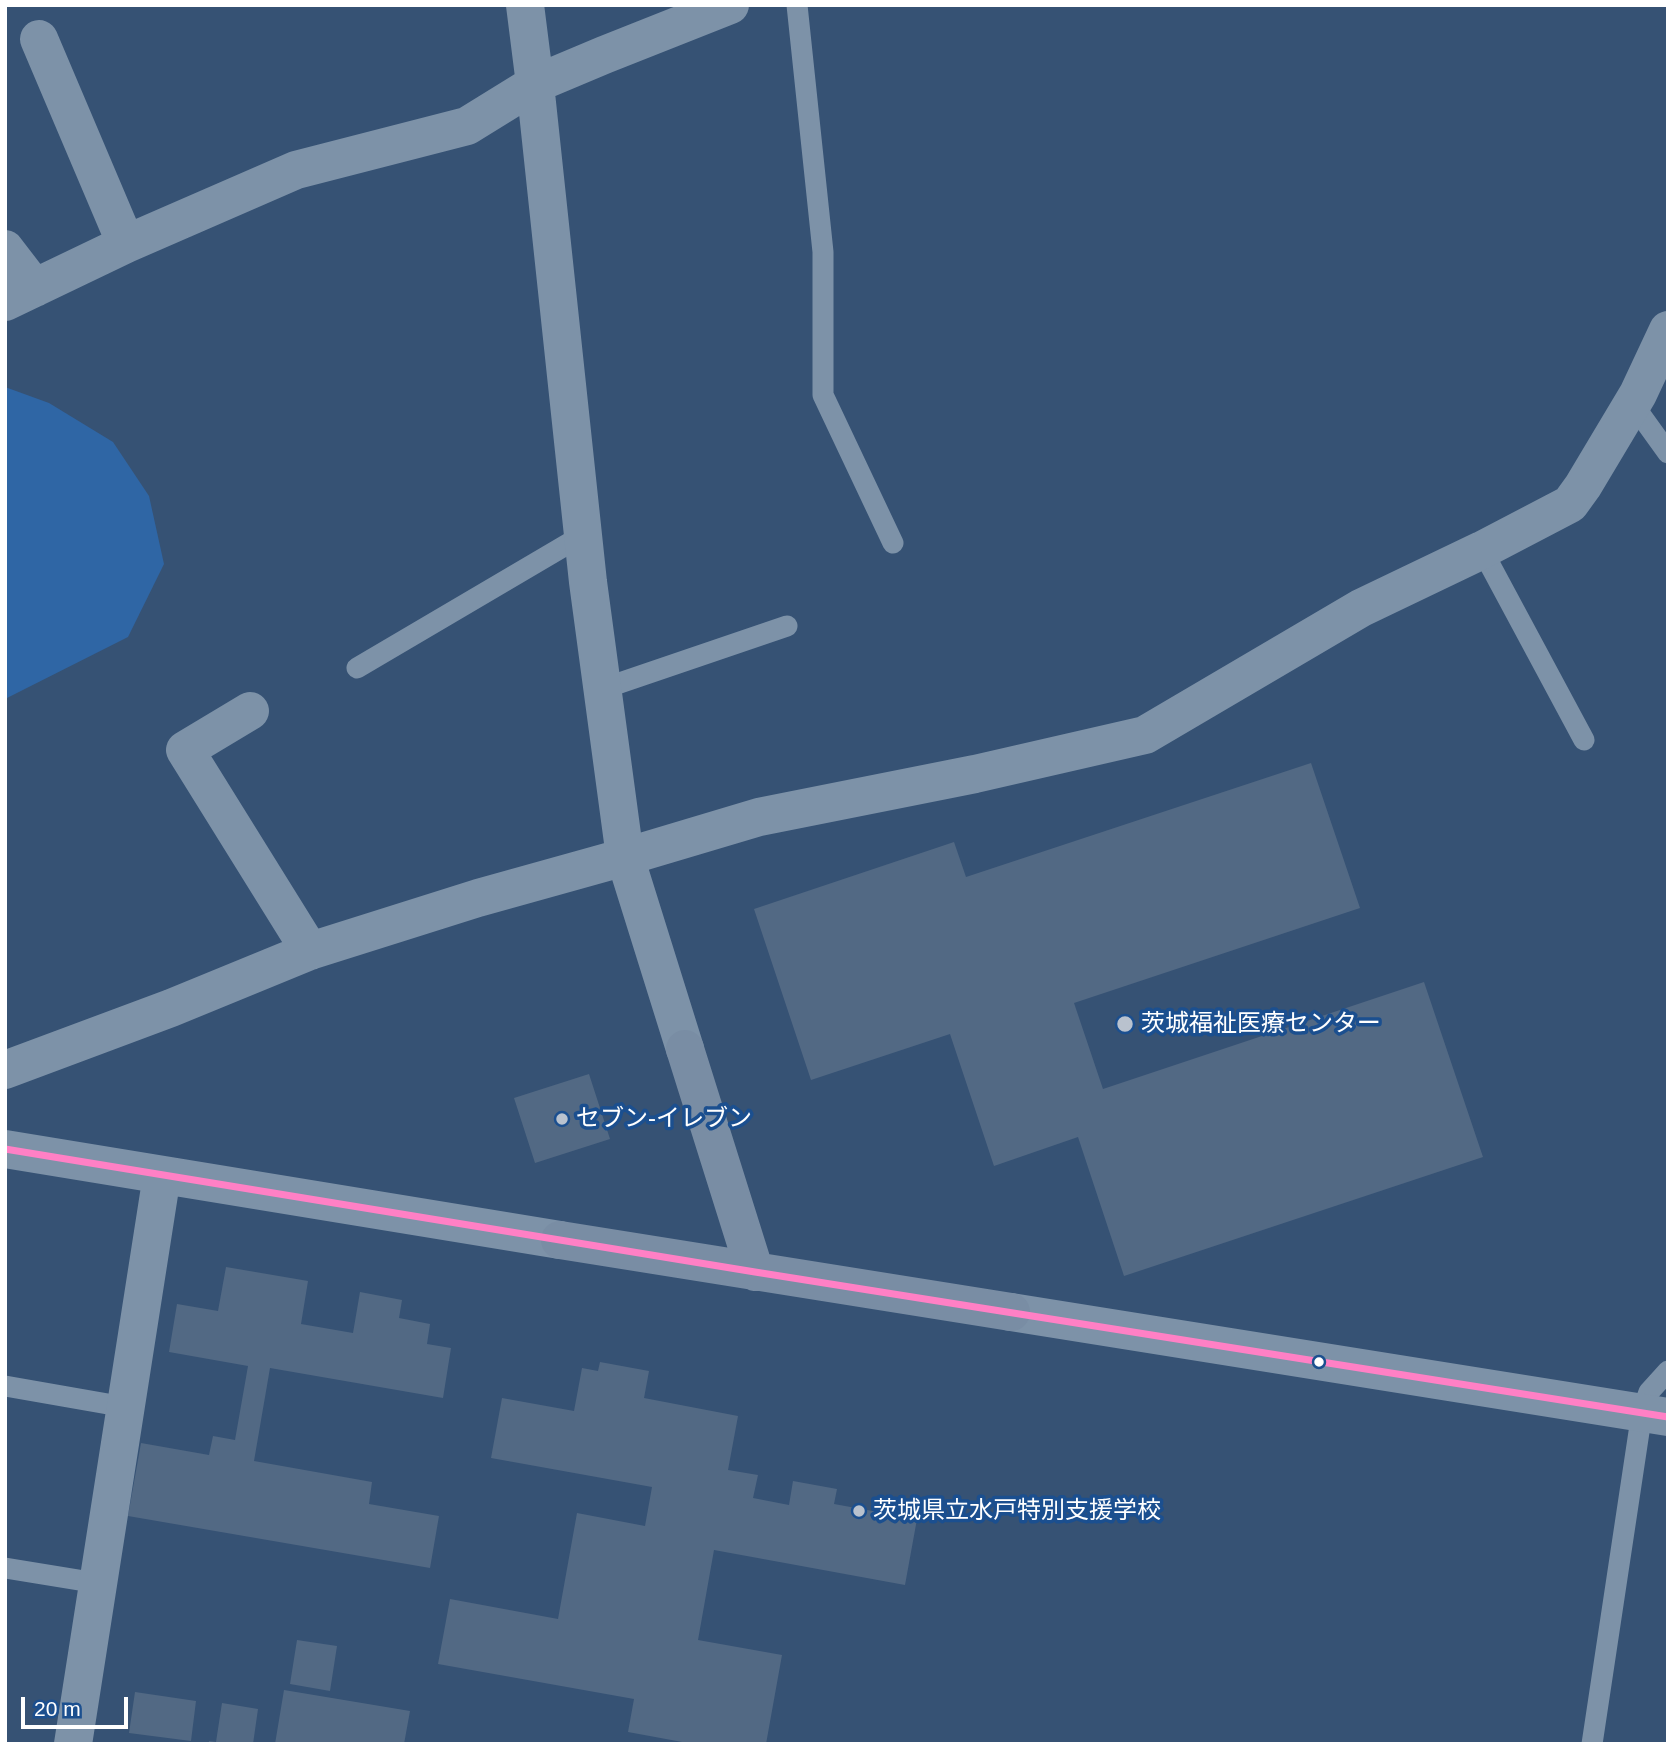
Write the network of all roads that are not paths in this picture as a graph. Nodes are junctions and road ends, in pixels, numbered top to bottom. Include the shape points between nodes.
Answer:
1 (525, 5) edge
2 (730, 5) edge
3 (797, 5) edge
4 (39, 39) dead end
5 (536, 84) junction
6 (126, 244) junction
7 (5, 249) edge
8 (20, 295) edge
9 (1668, 330) edge
10 (1632, 404) junction
11 (1668, 453) edge
12 (583, 535) junction
13 (893, 543) dead end
14 (1482, 550) junction
15 (787, 626) dead end
16 (357, 667) dead end
17 (603, 690) junction
18 (250, 711) dead end
19 (1584, 740) dead end
20 (625, 857) junction
21 (310, 951) junction
22 (5, 1070) edge
23 (5, 1149) edge
24 (162, 1175) junction
25 (755, 1272) junction
26 (1668, 1371) edge
27 (5, 1386) edge
28 (125, 1407) junction
29 (1655, 1414) edge
30 (5, 1568) edge
31 (97, 1583) junction
32 (73, 1744) edge
33 (1592, 1744) edge

1 - 5 street
2 - 5 street
3 - 13 lane via 823,252 823,395
4 - 6 street
5 - 6 street via 467,126 296,170
5 - 12 street
6 - 8 street
7 - 8 street
9 - 10 street
10 - 11 lane
10 - 14 street via 1570,504
12 - 16 lane
12 - 17 street
14 - 19 lane
14 - 20 street via 1361,608 1145,735 759,817
15 - 17 lane
17 - 20 street
18 - 21 street via 185,750
20 - 21 street
20 - 25 street
21 - 22 street
23 - 24 street
24 - 25 street
24 - 28 street
25 - 29 street
26 - 29 lane via 1649,1392
27 - 28 lane
28 - 31 street
29 - 33 lane
30 - 31 lane
31 - 32 street

